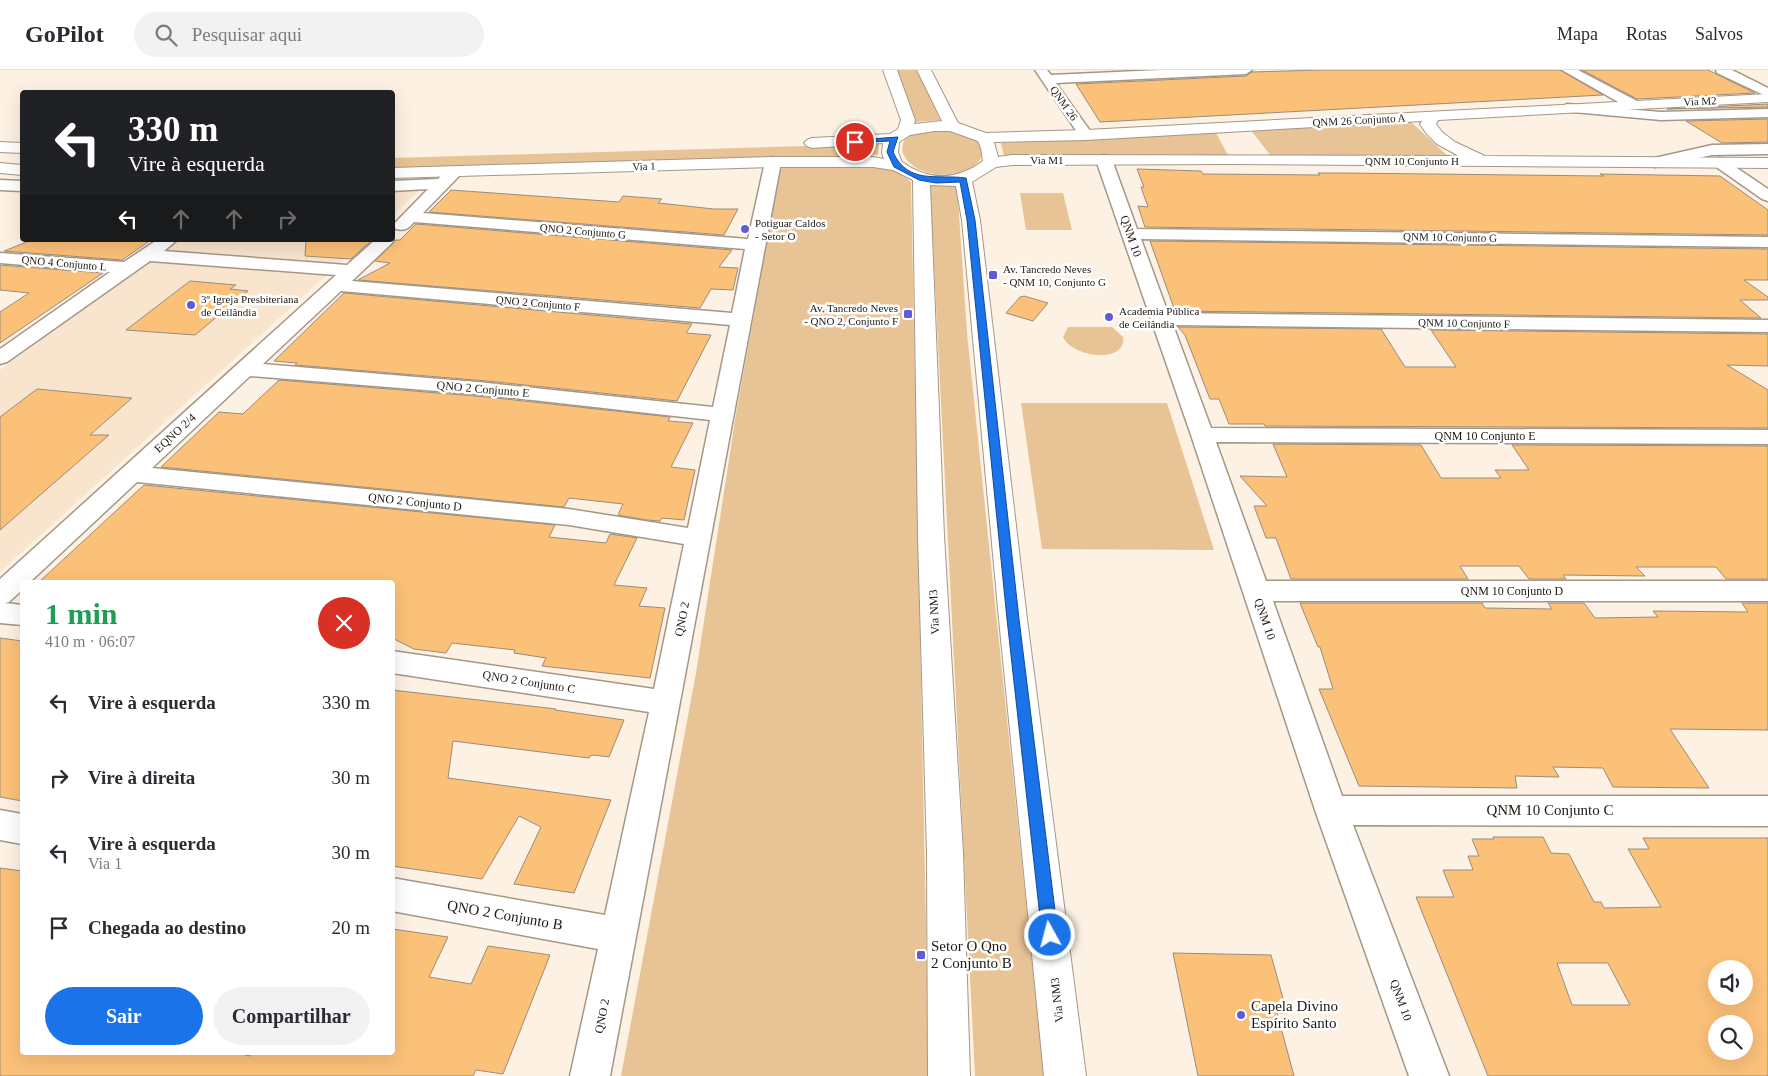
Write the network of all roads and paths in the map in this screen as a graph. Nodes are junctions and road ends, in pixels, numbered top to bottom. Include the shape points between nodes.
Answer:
1 (890, 70) edge
2 (924, 70) edge
3 (1246, 70) edge
4 (1568, 70) edge
5 (1722, 70) edge
6 (1044, 74) edge
7 (1768, 93) edge
8 (1768, 98) edge
9 (1632, 104) junction
10 (1566, 107) junction
11 (1768, 112) edge
12 (1727, 115) junction
13 (1434, 116) junction
14 (1662, 116) junction
15 (952, 126) junction
16 (1215, 127) junction
17 (1680, 127) dead end
18 (900, 134) junction
19 (1086, 135) junction
20 (1760, 135) edge
21 (984, 138) junction
22 (1696, 138) dead end
23 (800, 144) dead end
24 (0, 147) edge
25 (20, 148) edge
26 (1768, 149) edge
27 (0, 152) edge
28 (20, 154) edge
29 (1716, 156) junction
30 (1227, 159) junction
31 (1104, 160) junction
32 (1495, 161) junction
33 (773, 162) junction
34 (991, 163) junction
35 (1768, 163) edge
36 (896, 166) junction
37 (0, 168) edge
38 (20, 170) edge
39 (455, 171) junction
40 (395, 173) edge
41 (922, 178) junction
42 (963, 180) junction
43 (441, 184) junction
44 (0, 185) edge
45 (20, 186) edge
46 (395, 186) edge
47 (1768, 196) edge
48 (411, 217) junction
49 (395, 231) edge
50 (1131, 234) junction
51 (165, 242) edge
52 (383, 242) edge
53 (1768, 242) edge
54 (754, 245) junction
55 (147, 255) junction
56 (0, 258) edge
57 (127, 268) junction
58 (343, 278) junction
59 (1160, 319) junction
60 (741, 320) junction
61 (1768, 326) edge
62 (5, 350) edge
63 (244, 369) junction
64 (721, 415) junction
65 (1202, 434) junction
66 (1768, 437) edge
67 (131, 474) junction
68 (698, 538) junction
69 (1255, 591) junction
70 (1768, 591) edge
71 (0, 595) edge
72 (0, 613) edge
73 (20, 615) edge
74 (395, 662) edge
75 (666, 703) junction
76 (1332, 810) junction
77 (1768, 811) edge
78 (0, 825) edge
79 (20, 829) edge
80 (395, 895) edge
81 (618, 935) junction
82 (590, 1076) edge
83 (949, 1076) edge
84 (1065, 1076) edge
85 (1429, 1076) edge

1 - 18 main road via 908,120
2 - 15 main road
3 - 6 street
4 - 9 street
5 - 7 street
6 - 19 street, QNM 26
8 - 9 main road, Via M2
9 - 10 main road, QNM 26 Conjunto A
10 - 13 main road, QNM 26 Conjunto A
10 - 14 street
11 - 12 street
12 - 14 street
12 - 20 street
13 - 16 main road, QNM 26 Conjunto A
13 - 32 main road via 1428,124 1448,144 1463,153
14 - 17 street
15 - 18 main road via 928,126
15 - 21 main road
16 - 19 main road, QNM 26 Conjunto A
16 - 30 main road via 1241,132 1257,144 1257,150 1250,156
18 - 23 main road
18 - 36 main road via 892,143 890,152
19 - 21 main road, Via M1
21 - 34 main road
22 - 29 street
24 - 25 main road
26 - 29 street
27 - 28 main road
29 - 32 main road, QNM 10 Conjunto H via 1655,162
29 - 35 main road
29 - 47 street
30 - 31 main road, QNM 10 Conjunto H
30 - 32 main road, QNM 10 Conjunto H
31 - 34 main road, Via M1
31 - 50 street, QNM 10
33 - 36 main road, Via 1 via 873,162
33 - 39 main road, Via 1
33 - 54 street, QNO 2
34 - 42 main road
36 - 41 main road, Via 1
37 - 38 main road
39 - 40 main road, Via 1
39 - 43 street
41 - 42 main road
41 - 83 main road, Via NM3 via 931,536 945,852
42 - 84 main road, Via NM3 via 971,220
43 - 46 street
43 - 48 street
44 - 45 street
48 - 49 street
48 - 54 street, QNO 2 Conjunto G
50 - 53 street, QNM 10 Conjunto G
50 - 59 street, QNM 10
51 - 55 street
52 - 58 street, EQNO 2/4
54 - 60 street, QNO 2
55 - 57 street
55 - 58 street
56 - 57 street, QNO 4 Conjunto L
57 - 62 street
58 - 60 street, QNO 2 Conjunto F
58 - 63 street, EQNO 2/4
59 - 61 street, QNM 10 Conjunto F
59 - 65 street, QNM 10
60 - 64 street, QNO 2
63 - 64 street, QNO 2 Conjunto E via 488,389
63 - 67 street, EQNO 2/4
64 - 68 street, QNO 2
65 - 66 street, QNM 10 Conjunto E
65 - 69 street, QNM 10
67 - 68 street, QNO 2 Conjunto D via 569,517
67 - 71 street, EQNO 2/4
68 - 75 street, QNO 2
69 - 70 street, QNM 10 Conjunto D
69 - 76 street, QNM 10
72 - 73 street
74 - 75 street, QNO 2 Conjunto C
75 - 81 street, QNO 2
76 - 77 street, QNM 10 Conjunto C
76 - 85 street, QNM 10
78 - 79 street
80 - 81 street, QNO 2 Conjunto B
81 - 82 street, QNO 2

